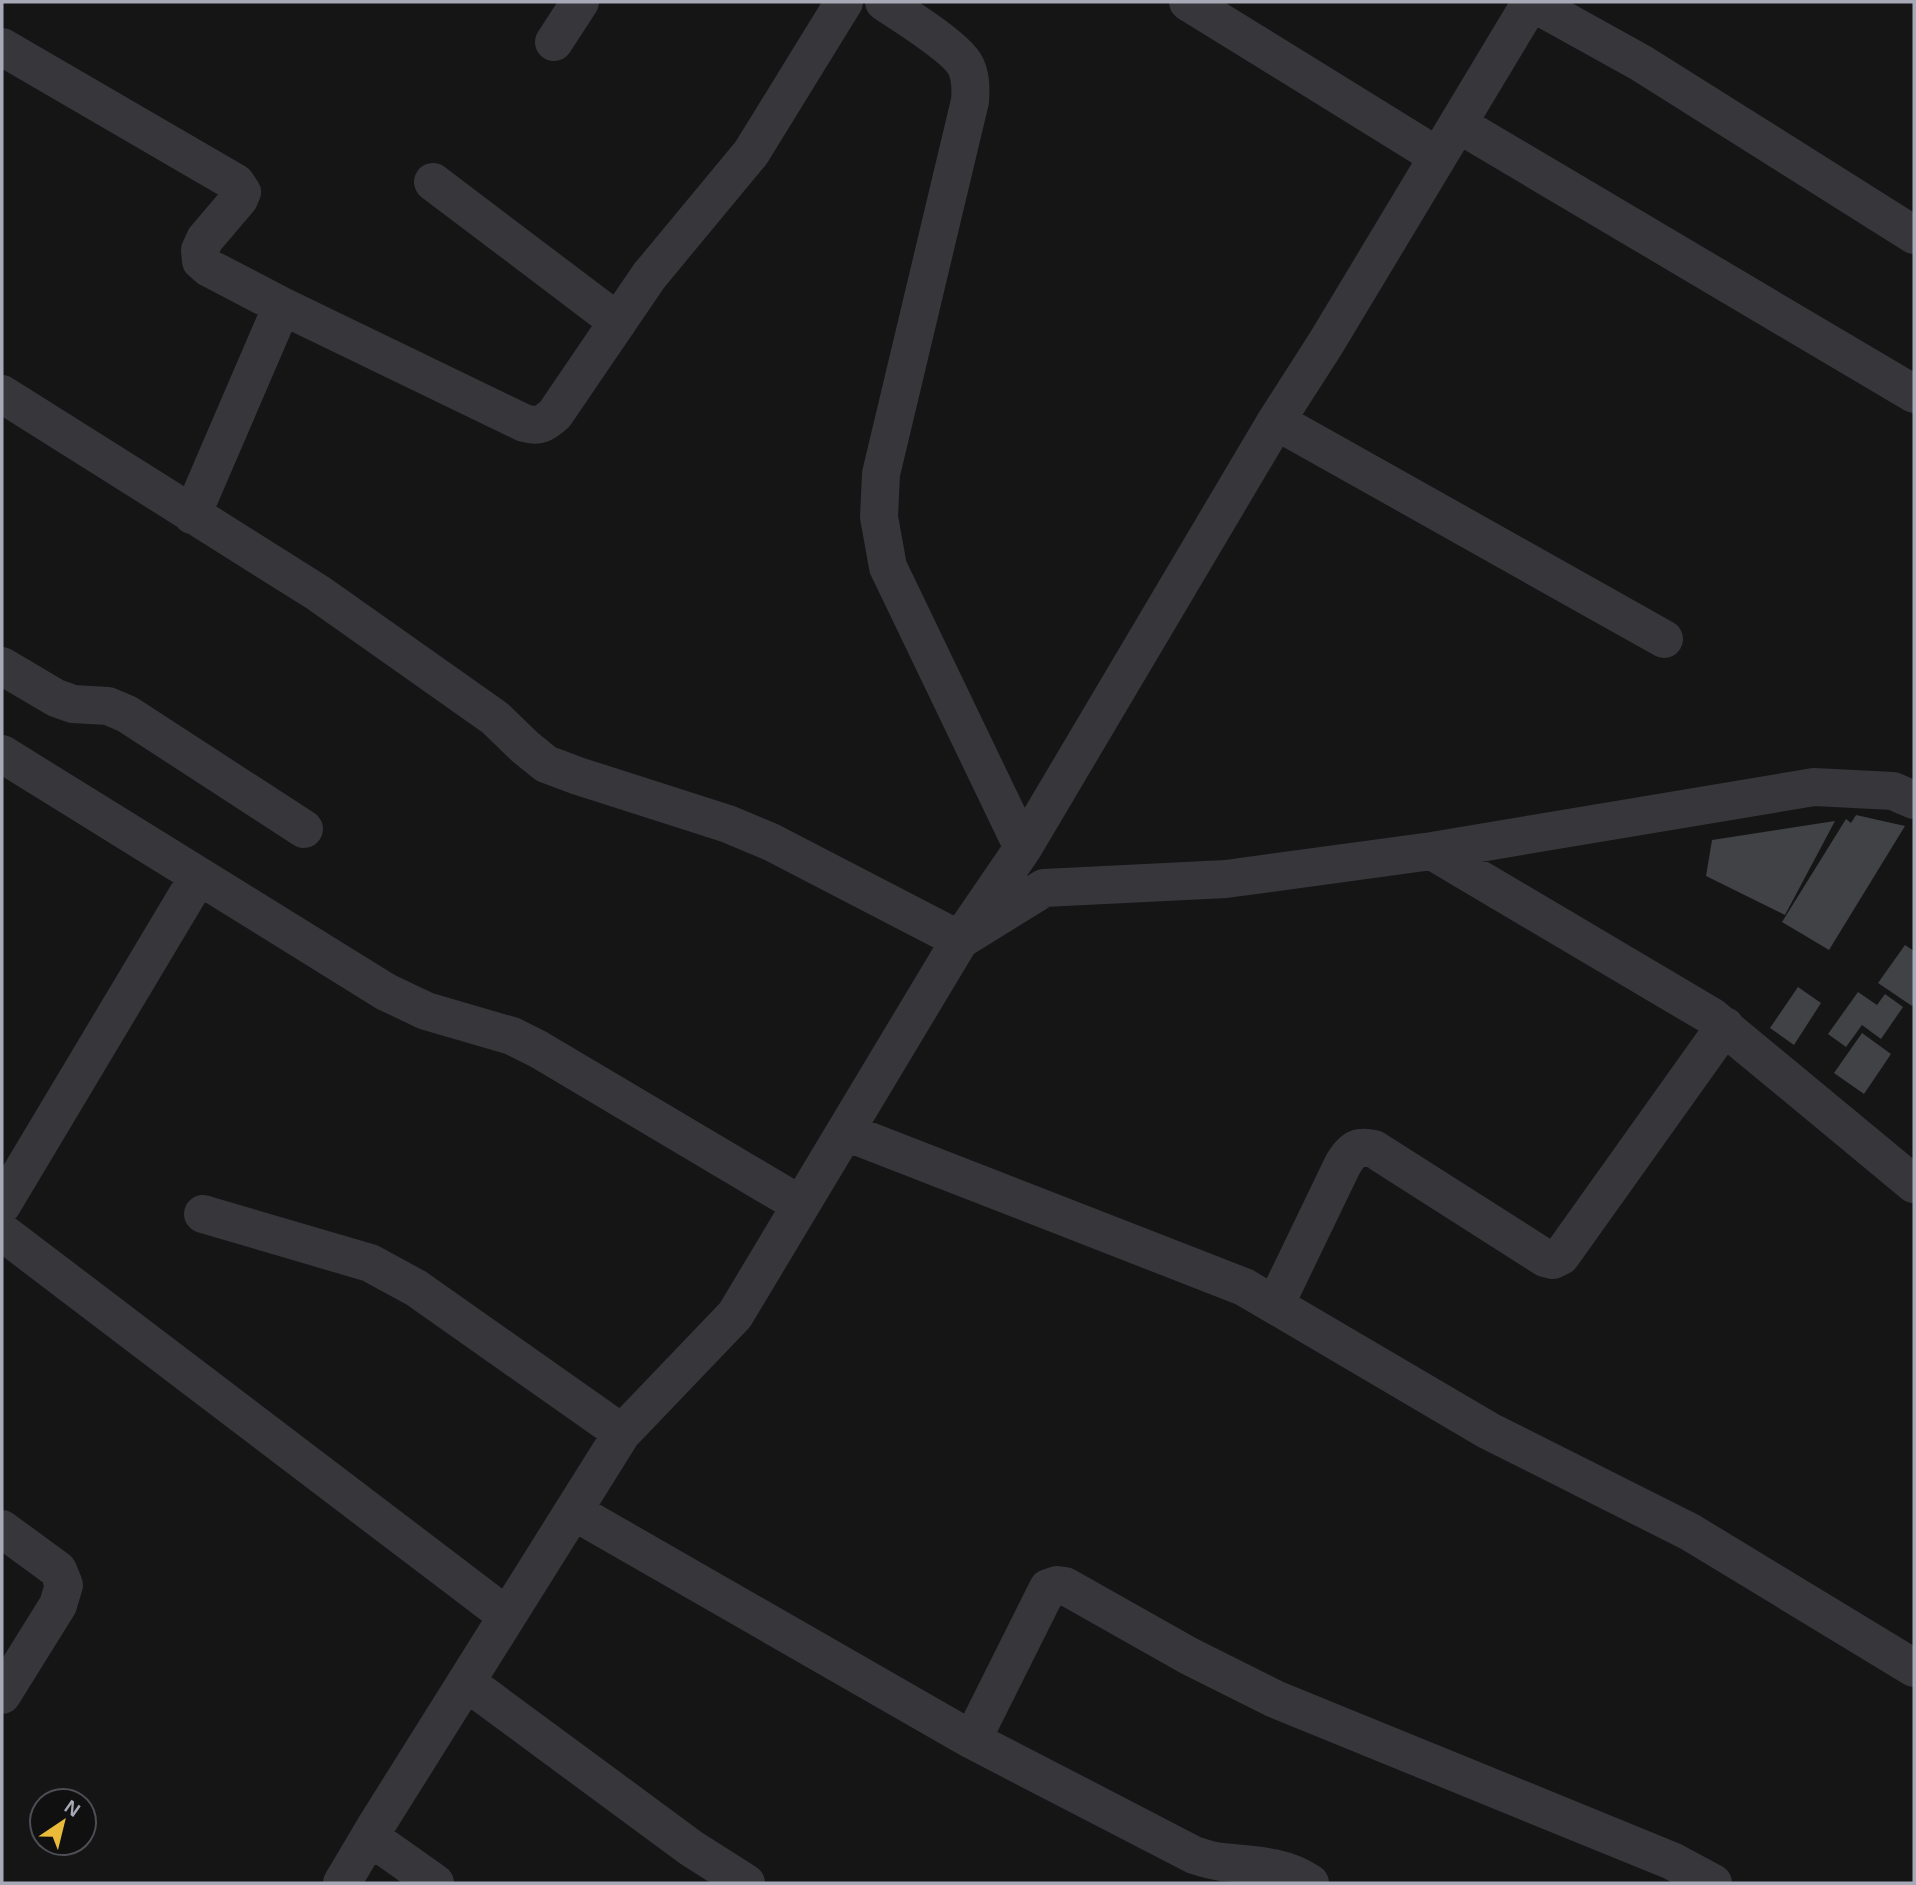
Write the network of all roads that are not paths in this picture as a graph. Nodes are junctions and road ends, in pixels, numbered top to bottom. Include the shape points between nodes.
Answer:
1 (580, 2) edge
2 (844, 2) edge
3 (884, 2) edge
4 (1188, 2) edge
5 (1531, 2) edge
6 (554, 42) dead end
7 (2, 47) edge
8 (1458, 124) junction
9 (1437, 156) junction
10 (433, 182) dead end
11 (1914, 235) edge
12 (282, 306) junction
13 (618, 322) junction
14 (2, 394) edge
15 (1914, 394) edge
16 (1276, 421) junction
17 (192, 515) junction
18 (1664, 639) dead end
19 (2, 666) edge
20 (2, 754) edge
21 (1914, 800) edge
22 (303, 829) dead end
23 (1023, 848) junction
24 (1432, 851) junction
25 (198, 877) junction
26 (960, 940) junction
27 (1725, 1026) junction
28 (846, 1132) junction
29 (1914, 1184) edge
30 (2, 1205) edge
31 (801, 1205) junction
32 (203, 1214) dead end
33 (2, 1232) edge
34 (1275, 1305) junction
35 (622, 1433) junction
36 (573, 1511) junction
37 (2, 1529) edge
38 (508, 1616) junction
39 (1914, 1668) edge
40 (466, 1682) junction
41 (2, 1695) edge
42 (972, 1740) junction
43 (370, 1837) junction
44 (342, 1883) edge
45 (435, 1883) edge
46 (746, 1883) edge
47 (1310, 1883) edge
48 (1713, 1883) edge

1 - 6 street
2 - 13 street via 751,153 649,276
3 - 23 street via 946,45 964,63 971,83 881,474 879,517 888,567
4 - 9 street
5 - 8 street
5 - 11 street via 1641,63
7 - 12 street via 236,183 242,192 239,199 205,239 201,261
8 - 9 street
8 - 15 street
9 - 16 street
10 - 13 street
12 - 13 street via 536,426 555,414
12 - 17 street
14 - 17 street
16 - 18 street
16 - 23 street
17 - 26 street via 318,593 495,718 546,764 739,828
19 - 22 street via 56,698 108,706 127,714
20 - 25 street
21 - 24 street via 1893,791 1814,787
23 - 26 street
24 - 26 street via 1226,879 1044,888
24 - 27 street
25 - 30 street
25 - 31 street via 386,992 426,1012 512,1036 538,1049
26 - 28 street
27 - 29 street
27 - 34 street via 1561,1256 1545,1258 1374,1149 1363,1147 1351,1152 1343,1164
28 - 31 street
28 - 34 street via 1244,1287
31 - 35 street via 735,1315
32 - 35 street via 370,1263 416,1288
33 - 38 street
34 - 39 street via 1489,1431 1690,1532
35 - 36 street
36 - 38 street
36 - 42 street
37 - 41 street via 58,1570 64,1585 58,1605
38 - 40 street
40 - 43 street
40 - 46 street via 691,1849
42 - 47 street via 1194,1855 1277,1869
42 - 48 street via 1048,1588 1065,1586 1275,1699 1672,1861
43 - 44 street
43 - 45 street

